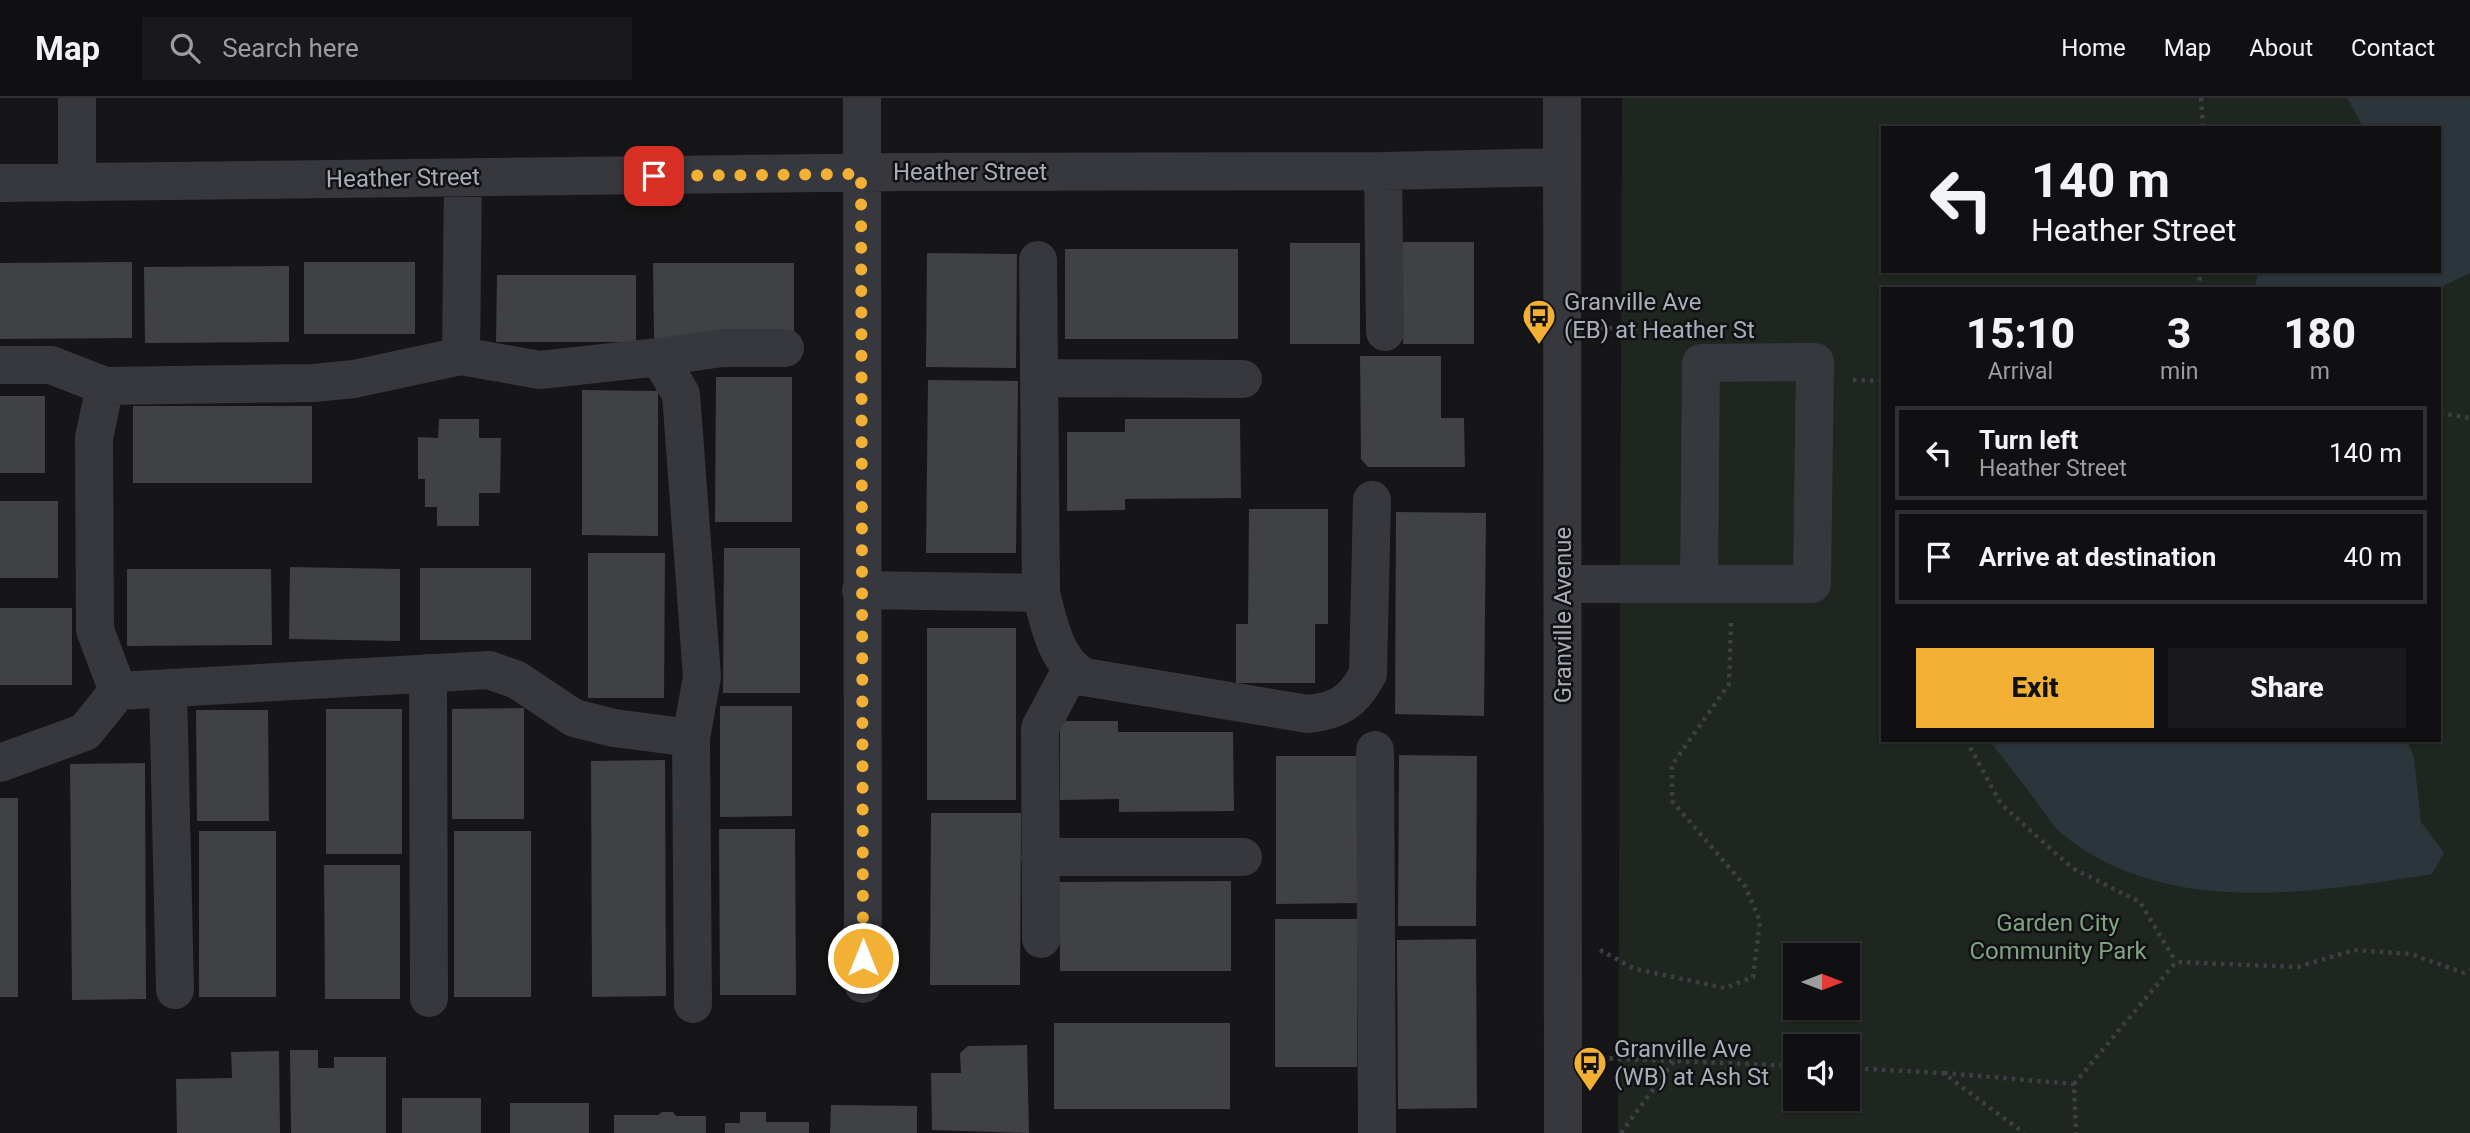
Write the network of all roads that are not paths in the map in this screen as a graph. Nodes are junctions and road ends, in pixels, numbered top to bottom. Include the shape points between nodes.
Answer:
1 (77, 98) edge
2 (862, 98) edge
3 (1562, 98) edge
4 (1562, 167) junction
5 (1384, 172) junction
6 (861, 174) junction
7 (463, 178) junction
8 (0, 183) edge
9 (76, 183) junction
10 (1038, 260) dead end
11 (1385, 332) dead end
12 (785, 348) dead end
13 (461, 356) junction
14 (659, 357) junction
15 (0, 365) edge
16 (1040, 379) junction
17 (1243, 379) dead end
18 (105, 386) junction
19 (1372, 500) dead end
20 (1563, 584) junction
21 (1715, 584) junction
22 (861, 590) junction
23 (1041, 593) junction
24 (1071, 670) junction
25 (428, 673) junction
26 (168, 688) junction
27 (118, 691) junction
28 (691, 738) junction
29 (1375, 750) dead end
30 (0, 762) edge
31 (1040, 856) junction
32 (1243, 857) dead end
33 (1041, 939) dead end
34 (863, 984) dead end
35 (175, 990) dead end
36 (429, 998) dead end
37 (693, 1004) dead end
38 (1377, 1133) edge
39 (1563, 1133) edge

1 - 9 street
2 - 6 street
3 - 4 street, Granville Avenue
4 - 5 street, Heather Street
4 - 20 street, Granville Avenue
5 - 6 street, Heather Street
5 - 11 street
6 - 7 street, Heather Street
6 - 22 street
7 - 9 street, Heather Street
7 - 13 street
8 - 9 street, Heather Street
10 - 16 street
12 - 14 street via 722,348
13 - 14 street via 540,370
13 - 18 street via 314,383
14 - 28 street via 681,394 702,677
15 - 18 street via 51,365
16 - 17 street
16 - 23 street
18 - 27 street via 94,438 95,630
19 - 24 street via 1368,674 1359,691 1332,712 1294,712 1084,677
20 - 21 street
20 - 39 street, Granville Avenue
21 - 21 street via 1701,363 1815,362 1812,584
22 - 23 street
22 - 34 street
23 - 24 street via 1052,635
24 - 31 street via 1040,728
25 - 26 street
25 - 28 street via 489,670 517,680 574,718
25 - 36 street
26 - 27 street
26 - 35 street
27 - 30 street via 85,732
28 - 37 street
29 - 38 street
31 - 32 street
31 - 33 street

